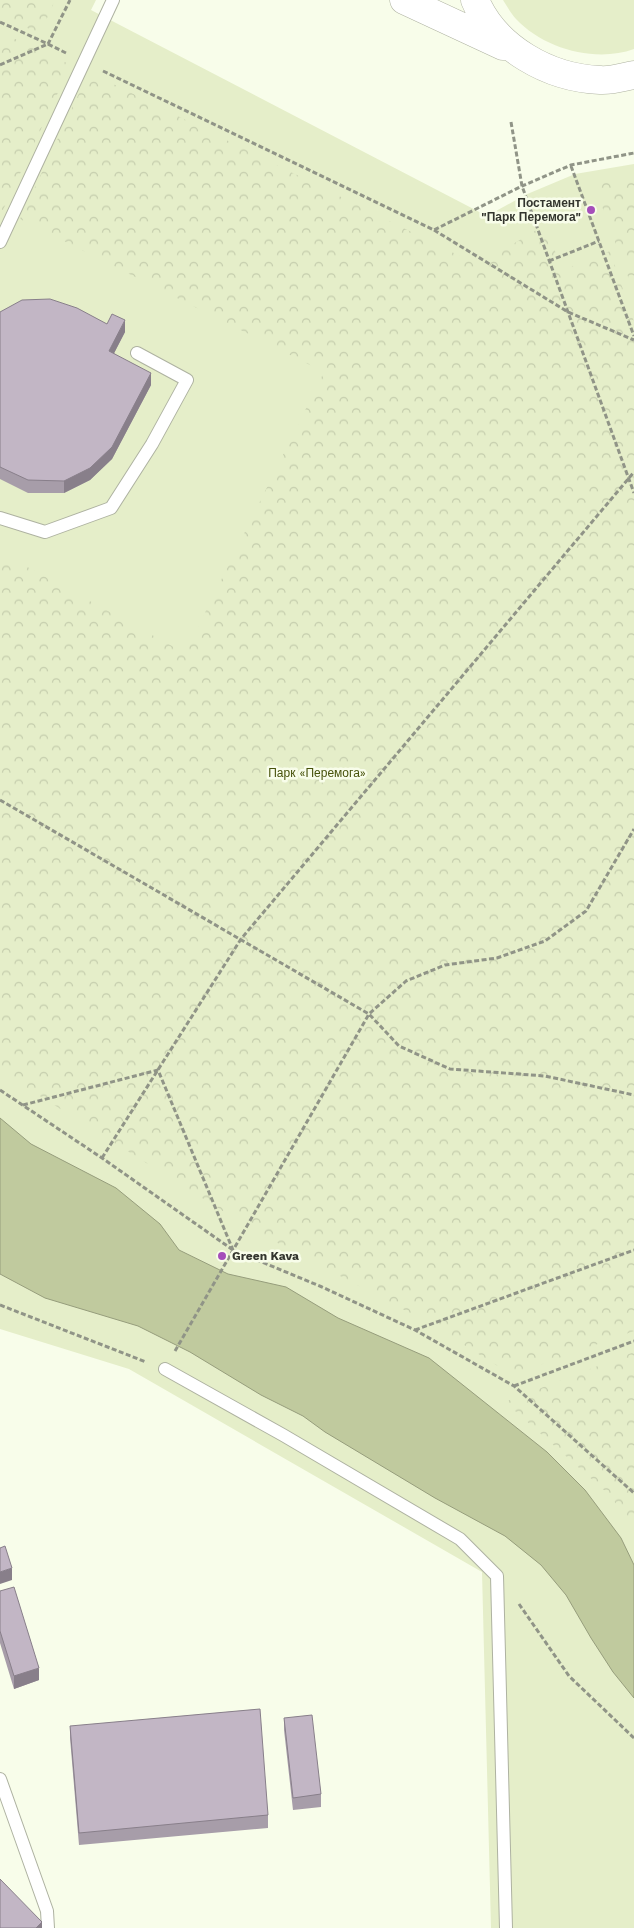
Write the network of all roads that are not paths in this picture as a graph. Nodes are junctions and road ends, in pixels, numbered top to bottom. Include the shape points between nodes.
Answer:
1 (113, 0) edge
2 (404, 0) edge
3 (475, 0) edge
4 (513, 50) junction
5 (634, 75) edge
6 (601, 80) junction
7 (634, 87) edge
8 (0, 242) edge
9 (137, 353) dead end
10 (0, 518) edge
11 (165, 1370) road end
12 (0, 1780) edge
13 (48, 1928) edge
14 (506, 1928) edge

1 - 8 lane
2 - 4 street
3 - 4 street via 481,14
4 - 6 street via 556,73
5 - 6 street
6 - 7 street
9 - 10 lane via 187,380 152,444 111,508 45,532
11 - 14 lane via 460,1539 497,1576
12 - 13 lane via 47,1911

